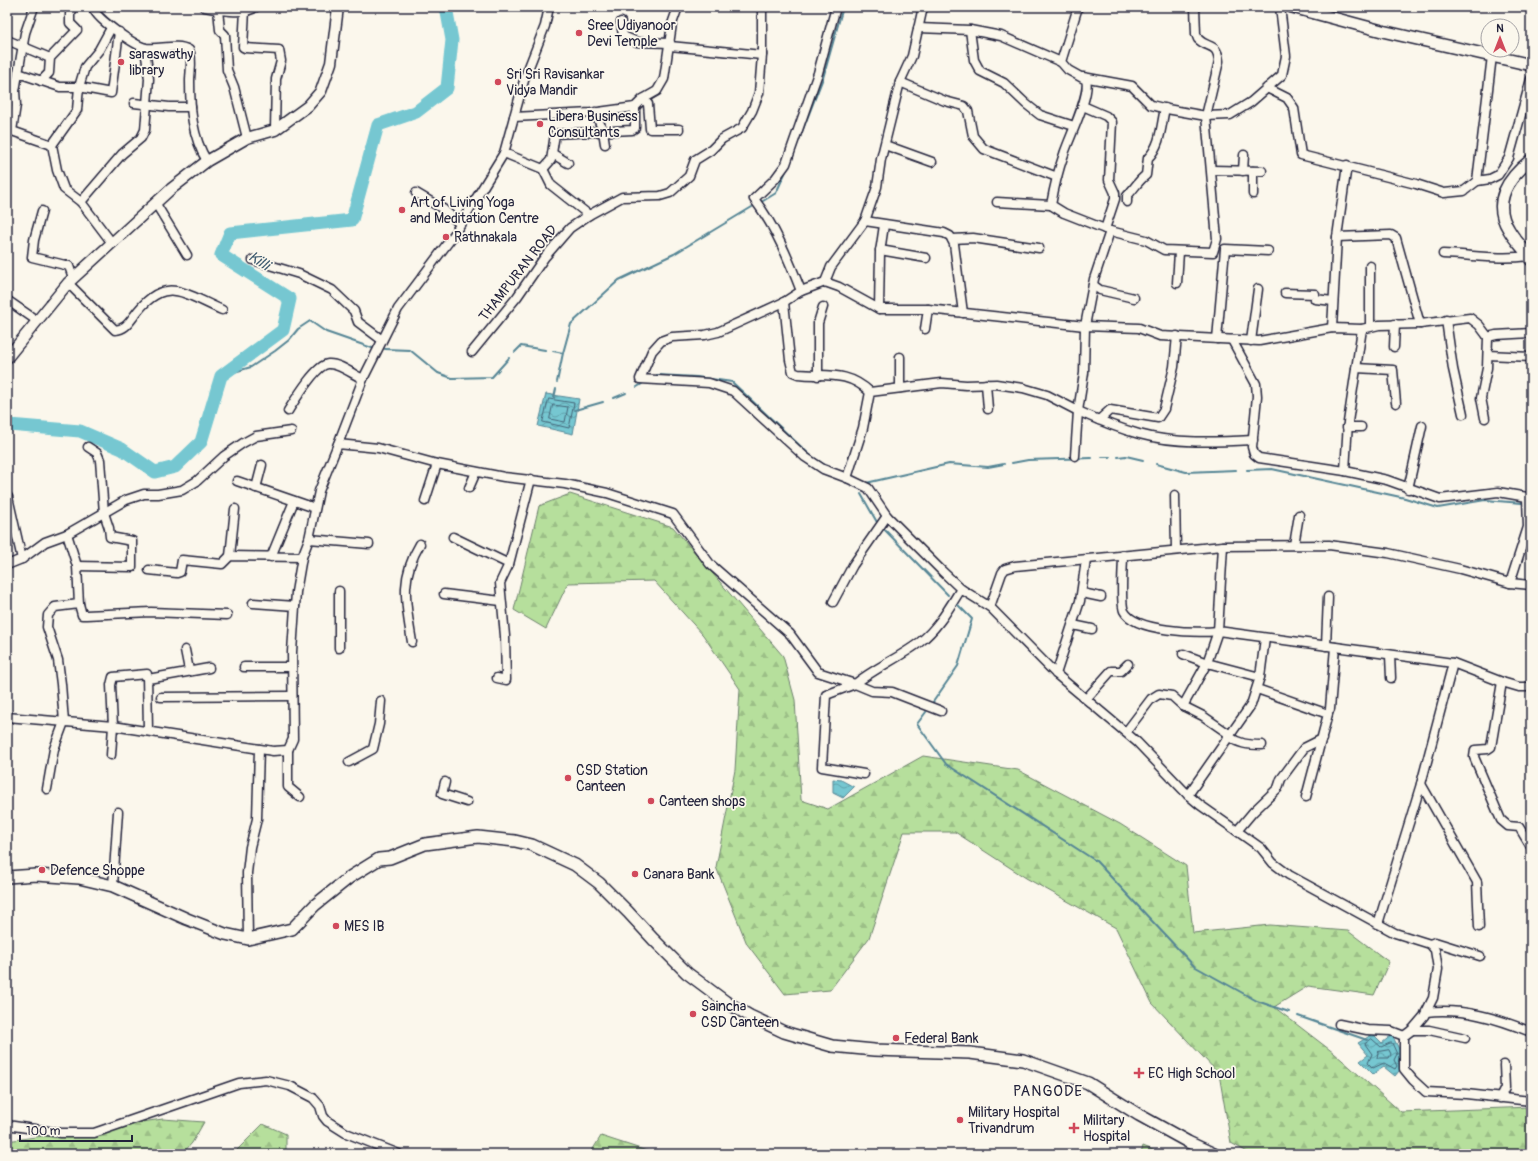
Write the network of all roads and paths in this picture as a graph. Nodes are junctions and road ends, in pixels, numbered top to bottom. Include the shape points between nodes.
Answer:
1 (34, 7) edge
2 (74, 7) edge
3 (93, 7) edge
4 (204, 7) edge
5 (256, 7) edge
6 (338, 7) edge
7 (549, 7) edge
8 (678, 7) edge
9 (762, 7) edge
10 (836, 7) edge
11 (923, 7) edge
12 (1078, 7) edge
13 (1195, 7) edge
14 (1280, 7) edge
15 (1296, 8) edge
16 (218, 10) junction
17 (245, 10) junction
18 (621, 22) dead end
19 (918, 28) junction
20 (115, 30) junction
21 (970, 30) junction
22 (7, 40) edge
23 (670, 45) junction
24 (23, 48) junction
25 (145, 48) junction
26 (1480, 53) edge
27 (762, 55) junction
28 (50, 58) junction
29 (1492, 58) edge
30 (1501, 58) edge
31 (1061, 62) junction
32 (1531, 65) edge
33 (18, 73) junction
34 (1082, 77) junction
35 (1531, 79) edge
36 (41, 81) junction
37 (900, 82) junction
38 (79, 87) junction
39 (1267, 88) junction
40 (643, 99) junction
41 (134, 103) dead end
42 (148, 104) junction
43 (1083, 106) junction
44 (191, 107) junction
45 (635, 107) junction
46 (1165, 108) junction
47 (596, 112) junction
48 (1206, 116) junction
49 (514, 117) junction
50 (1074, 126) junction
51 (679, 128) dead end
52 (275, 130) junction
53 (603, 131) junction
54 (10, 132) edge
55 (247, 138) junction
56 (605, 144) dead end
57 (52, 145) junction
58 (885, 145) junction
59 (504, 153) junction
60 (552, 154) junction
61 (1244, 155) dead end
62 (1531, 160) edge
63 (207, 161) junction
64 (932, 162) dead end
65 (568, 163) dead end
66 (1347, 166) junction
67 (543, 169) junction
68 (1212, 170) junction
69 (1243, 171) junction
70 (1057, 177) junction
71 (1477, 181) junction
72 (416, 193) dead end
73 (1253, 194) dead end
74 (81, 202) junction
75 (997, 202) dead end
76 (1127, 202) dead end
77 (156, 204) junction
78 (1051, 205) junction
79 (42, 211) dead end
80 (589, 215) junction
81 (865, 221) junction
82 (460, 224) junction
83 (884, 225) junction
84 (1108, 230) junction
85 (1337, 237) junction
86 (952, 239) junction
87 (112, 243) junction
88 (1039, 248) dead end
89 (880, 250) junction
90 (1268, 251) dead end
91 (1179, 252) junction
92 (1443, 254) dead end
93 (187, 255) dead end
94 (1530, 257) edge
95 (926, 258) dead end
96 (253, 260) dead end
97 (1370, 266) dead end
98 (70, 280) junction
99 (825, 282) junction
100 (1177, 283) dead end
101 (1092, 285) junction
102 (1258, 288) dead end
103 (801, 292) junction
104 (1285, 293) dead end
105 (1134, 298) dead end
106 (7, 300) edge
107 (1333, 301) junction
108 (784, 302) junction
109 (823, 307) dead end
110 (879, 309) junction
111 (928, 309) junction
112 (222, 310) dead end
113 (963, 313) junction
114 (36, 320) junction
115 (1446, 320) junction
116 (1395, 324) junction
117 (1420, 324) junction
118 (1085, 326) junction
119 (1366, 327) junction
120 (1332, 328) junction
121 (925, 329) dead end
122 (1531, 334) edge
123 (1177, 336) junction
124 (1488, 337) junction
125 (1217, 339) junction
126 (382, 340) junction
127 (1232, 340) junction
128 (1251, 341) junction
129 (1394, 347) dead end
130 (472, 352) dead end
131 (8, 354) edge
132 (1488, 355) junction
133 (900, 357) dead end
134 (1531, 357) edge
135 (1356, 368) junction
136 (818, 376) junction
137 (363, 379) junction
138 (986, 384) junction
139 (900, 388) junction
140 (870, 392) junction
141 (1396, 403) dead end
142 (988, 409) dead end
143 (1078, 410) junction
144 (288, 411) dead end
145 (1463, 414) dead end
146 (1485, 418) dead end
147 (1099, 420) junction
148 (1347, 426) junction
149 (1422, 426) dead end
150 (1361, 427) dead end
151 (291, 431) dead end
152 (1252, 440) junction
153 (338, 444) junction
154 (88, 448) dead end
155 (1075, 456) dead end
156 (437, 464) junction
157 (262, 465) dead end
158 (1345, 471) junction
159 (476, 472) junction
160 (847, 478) junction
161 (531, 479) junction
162 (237, 481) dead end
163 (256, 488) junction
164 (468, 488) dead end
165 (1408, 489) junction
166 (1175, 495) dead end
167 (8, 497) edge
168 (294, 501) junction
169 (425, 501) dead end
170 (315, 508) junction
171 (235, 509) dead end
172 (104, 513) junction
173 (1299, 515) dead end
174 (887, 516) junction
175 (67, 534) junction
176 (453, 537) dead end
177 (309, 538) junction
178 (369, 544) dead end
179 (420, 544) dead end
180 (1294, 545) junction
181 (1223, 546) junction
182 (1176, 550) junction
183 (1123, 555) junction
184 (230, 556) junction
185 (271, 557) junction
186 (302, 558) junction
187 (22, 559) junction
188 (1086, 560) junction
189 (509, 564) junction
190 (7, 565) edge
191 (77, 566) junction
192 (149, 570) dead end
193 (1510, 583) junction
194 (1531, 585) edge
195 (961, 589) junction
196 (338, 591) dead end
197 (1082, 593) junction
198 (444, 594) dead end
199 (1101, 597) dead end
200 (1328, 597) dead end
201 (501, 602) junction
202 (832, 602) dead end
203 (253, 603) dead end
204 (78, 604) junction
205 (295, 606) junction
206 (990, 607) junction
207 (227, 615) dead end
208 (1073, 625) junction
209 (1092, 629) dead end
210 (1218, 632) junction
211 (1266, 638) junction
212 (412, 642) dead end
213 (1326, 646) junction
214 (1335, 647) junction
215 (339, 648) dead end
216 (185, 650) dead end
217 (1183, 654) dead end
218 (1390, 655) junction
219 (1208, 663) junction
220 (1453, 663) junction
221 (1128, 664) dead end
222 (292, 666) junction
223 (244, 667) dead end
224 (209, 668) dead end
225 (189, 670) junction
226 (1056, 674) junction
227 (1260, 677) junction
228 (497, 678) dead end
229 (1390, 678) dead end
230 (148, 679) junction
231 (1502, 682) junction
232 (855, 684) junction
233 (1531, 687) edge
234 (1257, 689) junction
235 (292, 696) junction
236 (161, 697) dead end
237 (1086, 700) junction
238 (381, 701) dead end
239 (1183, 706) junction
240 (1330, 709) dead end
241 (941, 711) dead end
242 (7, 717) edge
243 (64, 722) junction
244 (113, 726) junction
245 (148, 731) junction
246 (1126, 732) junction
247 (1228, 735) junction
248 (1322, 739) junction
249 (1262, 745) dead end
250 (260, 749) junction
251 (288, 750) junction
252 (111, 755) dead end
253 (349, 762) dead end
254 (864, 774) dead end
255 (445, 782) dead end
256 (1421, 784) junction
257 (47, 789) dead end
258 (1188, 794) junction
259 (1306, 797) dead end
260 (300, 798) dead end
261 (467, 802) dead end
262 (118, 812) dead end
263 (1237, 831) junction
264 (1531, 847) edge
265 (7, 878) edge
266 (113, 886) junction
267 (1378, 924) junction
268 (1480, 927) dead end
269 (248, 940) junction
270 (1430, 944) junction
271 (1480, 956) dead end
272 (1426, 1012) junction
273 (1340, 1024) dead end
274 (1412, 1030) junction
275 (1531, 1032) edge
276 (1404, 1036) junction
277 (1464, 1038) dead end
278 (1504, 1065) dead end
279 (1500, 1098) junction
280 (1531, 1102) edge
281 (7, 1125) edge
282 (389, 1152) edge
283 (400, 1154) edge
284 (1214, 1154) edge

1 - 24 street
2 - 28 street via 70,14 70,23 77,30
3 - 20 street via 97,15
4 - 16 street
5 - 17 street
6 - 52 street via 331,63 321,91 308,106
7 - 49 street
8 - 23 street via 672,24
9 - 27 street, THAMPURAN ROAD
10 - 103 street via 818,73 786,164 772,183 754,199 767,215
11 - 19 street
12 - 31 street
13 - 48 street via 1198,39 1210,44 1218,54 1217,72
14 - 39 street via 1286,56 1282,75
15 - 26 main road
16 - 17 street
16 - 55 street via 220,30 225,35 227,70
17 - 52 street via 243,46 279,50 281,61 276,79
18 - 23 street via 623,36 636,42
19 - 21 street
19 - 37 street via 912,56
20 - 25 street
20 - 38 street via 85,67
20 - 38 street via 111,93
21 - 31 street via 1001,36
21 - 50 street via 974,60 980,71 1004,83 1040,115
22 - 24 street
23 - 27 street
23 - 40 street via 664,79 657,90
24 - 28 street
24 - 33 street
25 - 42 street via 149,79
25 - 44 street via 182,47 189,50
27 - 80 street, THAMPURAN ROAD via 759,93 742,128 722,139 695,160 689,176 681,186 670,194 660,196 622,197
28 - 36 street via 49,73
29 - 71 street
30 - 32 main road
31 - 34 street via 1068,70
33 - 36 street
33 - 54 street
34 - 43 street via 1087,83
34 - 46 street via 1132,86 1151,105
35 - 71 street via 1505,167 1490,179
36 - 38 street via 60,87
37 - 58 street
37 - 70 street via 964,106 968,111 973,136 984,149
38 - 57 street via 77,110
39 - 48 street via 1230,115
39 - 66 street via 1287,98 1294,108 1301,155 1330,164
40 - 45 street
40 - 51 street via 648,104 650,129
41 - 42 street
42 - 44 street via 169,108
42 - 74 street via 141,138 122,154
43 - 50 street
43 - 84 street via 1106,116 1112,122 1109,180 1116,199
44 - 63 street via 198,142
45 - 47 street
45 - 53 street via 635,128
46 - 48 street
46 - 76 street via 1158,143 1154,154 1148,158 1146,175 1127,196
47 - 49 street
47 - 53 street
48 - 68 street
49 - 59 street
50 - 70 street
52 - 55 street
53 - 56 street
53 - 60 street via 556,134
54 - 57 street
55 - 63 street
57 - 74 street via 64,189
58 - 64 street
58 - 81 street via 877,187
59 - 67 street
59 - 82 street
60 - 65 street
60 - 67 street via 551,160
61 - 69 street
62 - 94 main road via 1508,182 1501,207 1502,218 1508,230
63 - 77 street
66 - 71 street via 1444,194 1464,191
66 - 85 street
67 - 80 street via 551,185
68 - 69 street
68 - 91 street via 1217,239 1213,252
69 - 73 street via 1258,171
70 - 78 street
72 - 82 street via 444,209
74 - 87 street
75 - 78 street
77 - 87 street
77 - 93 street
78 - 84 street via 1064,213
79 - 98 street via 32,257 69,266
80 - 130 street, THAMPURAN ROAD via 570,228 550,250 517,297
81 - 83 street
81 - 99 street via 831,267
82 - 126 street via 398,309
83 - 86 street via 944,233
83 - 89 street
84 - 91 street via 1146,240 1164,250
84 - 101 street
85 - 107 street
85 - 117 street via 1390,235 1396,238
86 - 88 street via 973,238
86 - 113 street
87 - 98 street
89 - 95 street
89 - 110 street
90 - 125 street via 1225,249
91 - 100 street
92 - 94 street
96 - 126 street via 299,274 332,290 354,311 358,322
97 - 119 street
98 - 112 street via 115,330 126,327 140,307 154,296 171,289
98 - 114 street
99 - 103 street
99 - 110 street
101 - 105 street via 1100,290
101 - 118 street
102 - 128 street
103 - 108 street
104 - 107 street via 1315,294 1315,299
106 - 114 street
107 - 120 street
108 - 136 street via 791,368 798,374
108 - 160 street via 718,332 672,337 661,341 652,351 640,379 723,386 733,392 805,457 823,469
109 - 136 street via 818,323
110 - 111 street
111 - 113 street
111 - 121 street
113 - 118 street
114 - 131 street
115 - 117 street
115 - 124 street via 1470,318
115 - 145 street
116 - 117 street
116 - 119 street
116 - 129 street
118 - 123 street via 1139,328 1160,336
118 - 143 street via 1084,373
119 - 120 street
119 - 135 street
120 - 128 street
122 - 124 street
123 - 125 street
123 - 147 street via 1174,367 1164,409 1158,418 1110,410
124 - 132 street
125 - 127 street
126 - 137 street
127 - 128 street
127 - 152 street via 1256,384
132 - 134 street
132 - 146 street via 1481,398
133 - 139 street
135 - 141 street via 1393,370
135 - 148 street
136 - 140 street via 836,376 859,382
137 - 144 street via 328,364 319,368
137 - 153 street
138 - 139 street via 942,382
138 - 142 street
138 - 143 street via 1001,384 1036,392
139 - 140 street
140 - 160 street via 863,428
143 - 147 street
143 - 155 street
147 - 152 street via 1140,435 1178,440
148 - 150 street
148 - 158 street
149 - 165 street
151 - 172 street via 256,436 243,442 197,481 182,490 144,494 126,500
152 - 158 street via 1254,454 1259,458
153 - 156 street via 378,448
153 - 170 street via 318,491
154 - 172 street via 97,453 100,460
156 - 159 street
156 - 169 street
157 - 163 street
158 - 165 street via 1387,480
159 - 161 street
159 - 164 street
160 - 174 street via 868,488
161 - 189 street
161 - 232 street via 607,493 673,514 710,564 790,634 818,672
162 - 163 street
163 - 168 street
165 - 193 street via 1440,499 1498,492 1527,497 1528,527
166 - 182 street
167 - 187 street
168 - 170 street
168 - 185 street
170 - 177 street
171 - 184 street
172 - 175 street
172 - 191 street via 110,537 132,541 132,567
173 - 180 street
174 - 195 street
174 - 202 street via 853,565
175 - 187 street via 45,542
175 - 191 street
176 - 189 street
177 - 178 street
177 - 186 street
179 - 212 street via 411,558 405,580 405,602
180 - 181 street
180 - 193 street via 1329,545 1388,553
181 - 182 street
181 - 210 street
182 - 183 street
183 - 188 street
183 - 210 street via 1122,602 1124,611 1135,621 1176,630
184 - 185 street
184 - 192 street via 222,564 182,560 180,572 177,573
185 - 186 street
186 - 205 street
187 - 190 street
188 - 197 street
188 - 206 street via 1005,569
189 - 201 street via 500,583
191 - 204 street
193 - 194 street
195 - 206 street
195 - 232 street via 941,622 920,642
196 - 215 street
197 - 199 street
197 - 208 street
198 - 201 street
200 - 213 street
201 - 228 street via 506,680
203 - 205 street
204 - 207 street via 82,615 151,612
204 - 243 street via 55,607 48,615 47,626 58,660
205 - 222 street
206 - 226 street
208 - 209 street
208 - 226 street
210 - 211 street
210 - 219 street
211 - 213 street
211 - 227 street
213 - 214 street
214 - 218 street
214 - 240 street
216 - 225 street
217 - 219 street
218 - 220 street
218 - 229 street
219 - 227 street
219 - 239 street
220 - 231 street
220 - 256 street
221 - 237 street via 1121,671 1110,671
222 - 223 street
222 - 235 street
224 - 225 street
225 - 230 street
226 - 237 street
227 - 234 street
230 - 244 street via 147,674 113,677
230 - 245 street
231 - 233 street via 1519,687
231 - 264 street via 1491,747 1474,750 1474,758 1501,820 1508,826 1519,827
232 - 241 street via 872,691 892,692
232 - 254 street via 826,695 822,767
234 - 247 street via 1251,705
234 - 248 street via 1328,714
235 - 236 street
235 - 251 street via 293,739
237 - 246 street
238 - 253 street via 373,749
239 - 246 street via 1172,696 1155,696
239 - 247 street via 1203,716
242 - 243 street
243 - 244 street
243 - 257 street via 54,749
244 - 245 street
244 - 252 street
245 - 250 street via 189,740
246 - 258 street
247 - 249 street via 1237,742
247 - 258 street
248 - 259 street
248 - 263 street via 1304,748 1281,779 1278,788
250 - 251 street
250 - 269 street via 257,819 246,873
251 - 260 street via 288,787
255 - 261 street via 442,794
256 - 267 street
256 - 268 street via 1477,882
258 - 263 street
262 - 266 street
263 - 267 street via 1261,848 1289,875
265 - 266 main road via 36,875 79,878
266 - 269 main road via 187,919
267 - 270 street via 1395,933
269 - 284 main road via 292,929 344,882 379,859 390,858 432,843 478,837 515,841 532,845 575,865 599,884 688,973 726,1002 784,1032 832,1046 970,1053 1023,1060 1088,1083 1139,1115
270 - 271 street via 1435,942
270 - 272 street via 1435,950 1438,969 1433,998
272 - 274 street
272 - 275 street via 1444,1010 1484,1015
273 - 276 street via 1367,1030 1391,1031
274 - 276 street
274 - 277 street via 1429,1030
276 - 279 street via 1404,1069 1426,1092
278 - 279 street via 1505,1088
279 - 280 street
281 - 282 street via 61,1133 94,1133 239,1083 266,1080 290,1086 313,1098 327,1121
282 - 283 street

